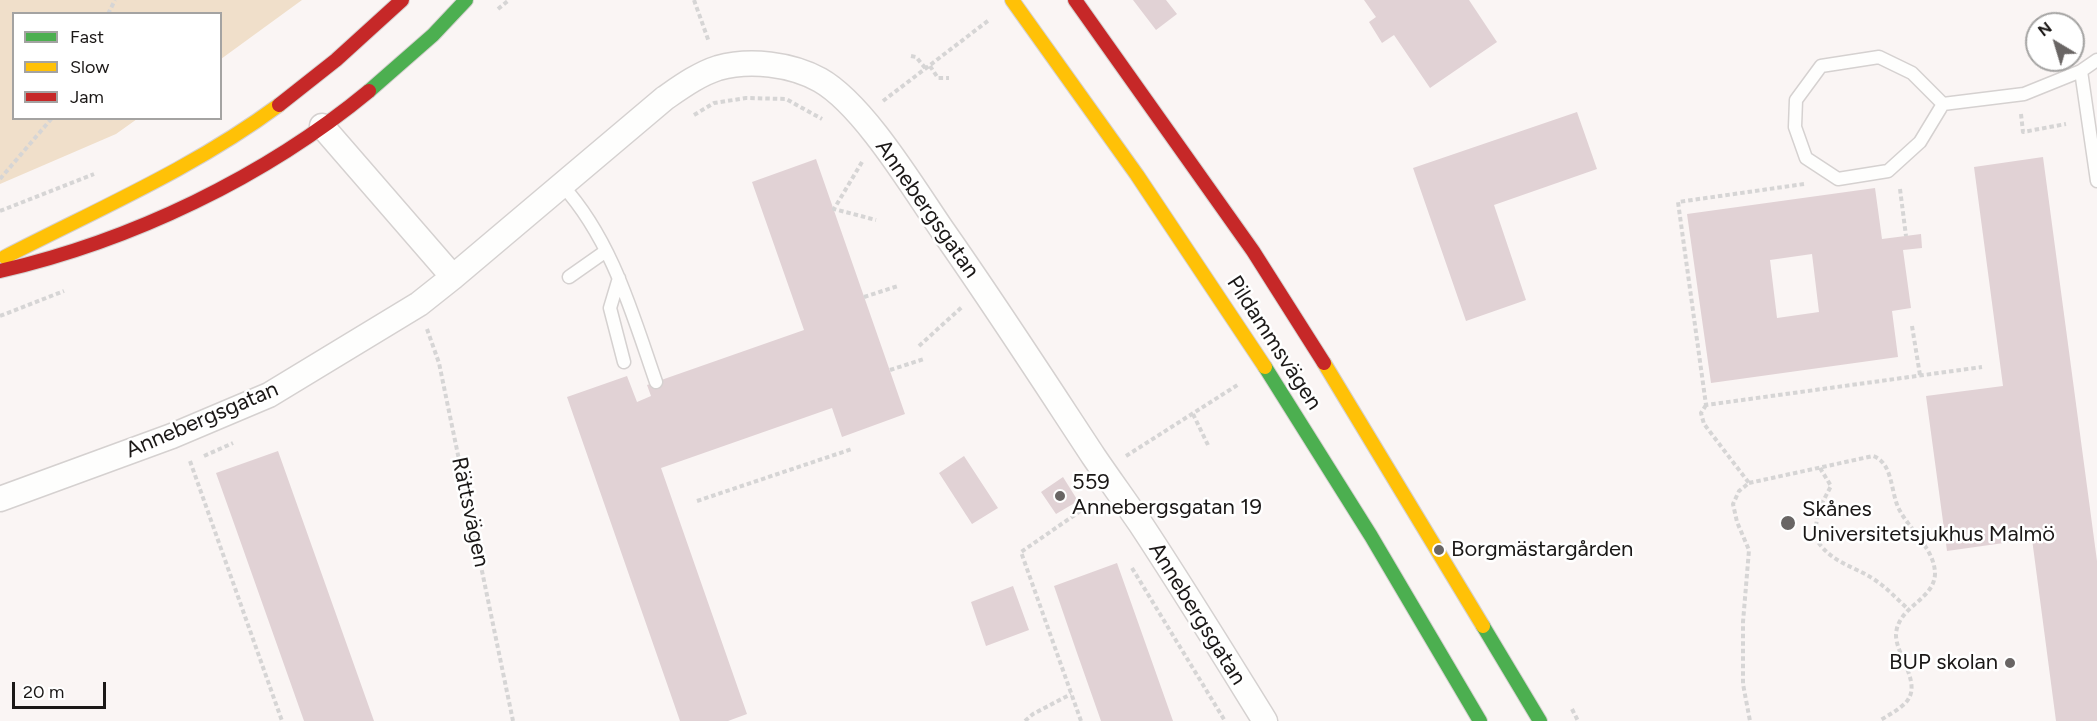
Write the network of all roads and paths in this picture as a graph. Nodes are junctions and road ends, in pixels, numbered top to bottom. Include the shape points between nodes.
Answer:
1 (402, 0) edge
2 (466, 0) edge
3 (694, 0) edge
4 (1012, 0) edge
5 (1075, 0) edge
6 (990, 20) dead end
7 (911, 56) dead end
8 (928, 67) junction
9 (719, 68) junction
10 (2078, 72) edge
11 (2081, 72) edge
12 (949, 78) dead end
13 (2019, 94) junction
14 (1943, 104) junction
15 (50, 120) edge
16 (686, 120) dead end
17 (863, 120) junction
18 (826, 121) dead end
19 (2088, 121) junction
20 (322, 126) junction
21 (869, 168) dead end
22 (1888, 171) junction
23 (0, 179) edge
24 (1838, 179) junction
25 (2097, 182) edge
26 (562, 185) junction
27 (876, 220) dead end
28 (1906, 236) dead end
29 (606, 251) junction
30 (0, 259) edge
31 (0, 271) edge
32 (453, 277) junction
33 (569, 277) dead end
34 (619, 278) junction
35 (898, 286) dead end
36 (864, 297) dead end
37 (419, 304) junction
38 (969, 315) dead end
39 (437, 324) dead end
40 (1912, 326) dead end
41 (428, 332) junction
42 (418, 337) dead end
43 (919, 346) dead end
44 (924, 359) dead end
45 (624, 362) dead end
46 (1982, 367) dead end
47 (890, 370) dead end
48 (1920, 375) junction
49 (656, 382) dead end
50 (1242, 382) dead end
51 (1706, 405) junction
52 (1193, 413) junction
53 (241, 438) dead end
54 (1208, 446) dead end
55 (852, 449) dead end
56 (190, 460) junction
57 (179, 464) dead end
58 (1820, 468) junction
59 (1103, 471) junction
60 (1749, 483) junction
61 (0, 499) edge
62 (697, 501) dead end
63 (1129, 562) dead end
64 (1908, 609) junction
65 (1071, 694) junction
66 (282, 721) edge
67 (513, 721) edge
68 (1025, 721) edge
69 (1081, 721) edge
70 (1225, 721) edge
71 (1264, 721) edge
72 (1480, 721) edge
73 (1540, 721) edge
74 (1750, 721) edge
75 (1879, 721) edge

1 - 30 main road via 289,99 215,148 127,197
2 - 20 main road via 392,73
3 - 9 path
4 - 72 main road, Pildammsvägen via 1109,132 1214,288 1376,542
5 - 73 main road, Pildammsvägen via 1259,261 1433,540
6 - 8 path
7 - 8 path
8 - 12 path via 938,78
8 - 17 path
9 - 17 street, Annebergsgatan via 769,64 796,70 821,80
9 - 26 street, Annebergsgatan via 664,98
10 - 13 lane
11 - 19 lane
13 - 14 lane
13 - 19 path via 2023,132
14 - 22 lane via 1920,142
14 - 24 lane via 1912,73 1879,57 1821,66 1796,100 1795,127 1806,158
15 - 23 path
16 - 18 path via 714,103 746,98 786,99
17 - 59 street, Annebergsgatan via 980,283
19 - 25 lane
20 - 31 main road via 243,178 194,203 68,254
20 - 32 street
21 - 27 path via 864,159 834,209
22 - 24 lane
22 - 28 path via 1900,190
24 - 51 path via 1678,202
26 - 29 lane via 577,202
26 - 32 street, Annebergsgatan
29 - 33 lane
29 - 34 lane
32 - 37 street, Annebergsgatan
34 - 45 lane via 610,308
34 - 49 lane
35 - 36 path
37 - 41 path, Rättsvägen
37 - 61 street, Annebergsgatan via 269,395 172,436
38 - 43 path via 963,306
39 - 41 path
40 - 48 path
41 - 42 path
41 - 67 path, Rättsvägen via 439,363
44 - 47 path
46 - 48 path
48 - 51 path
50 - 52 path
51 - 60 path via 1701,413 1704,424
52 - 54 path
52 - 59 path
53 - 56 path
55 - 62 path
56 - 57 path
56 - 66 path
58 - 60 path
58 - 64 path via 1832,486 1819,509 1814,536 1822,549 1874,579
58 - 64 path via 1873,456 1883,462 1899,510 1929,553 1935,572 1929,591
59 - 65 path via 1082,484 1093,502 1022,552
59 - 71 street, Annebergsgatan
60 - 74 path via 1739,491 1733,504 1749,550 1743,684
63 - 70 path
64 - 75 path via 1896,635 1911,678 1910,692 1903,706
65 - 68 path
65 - 69 path

